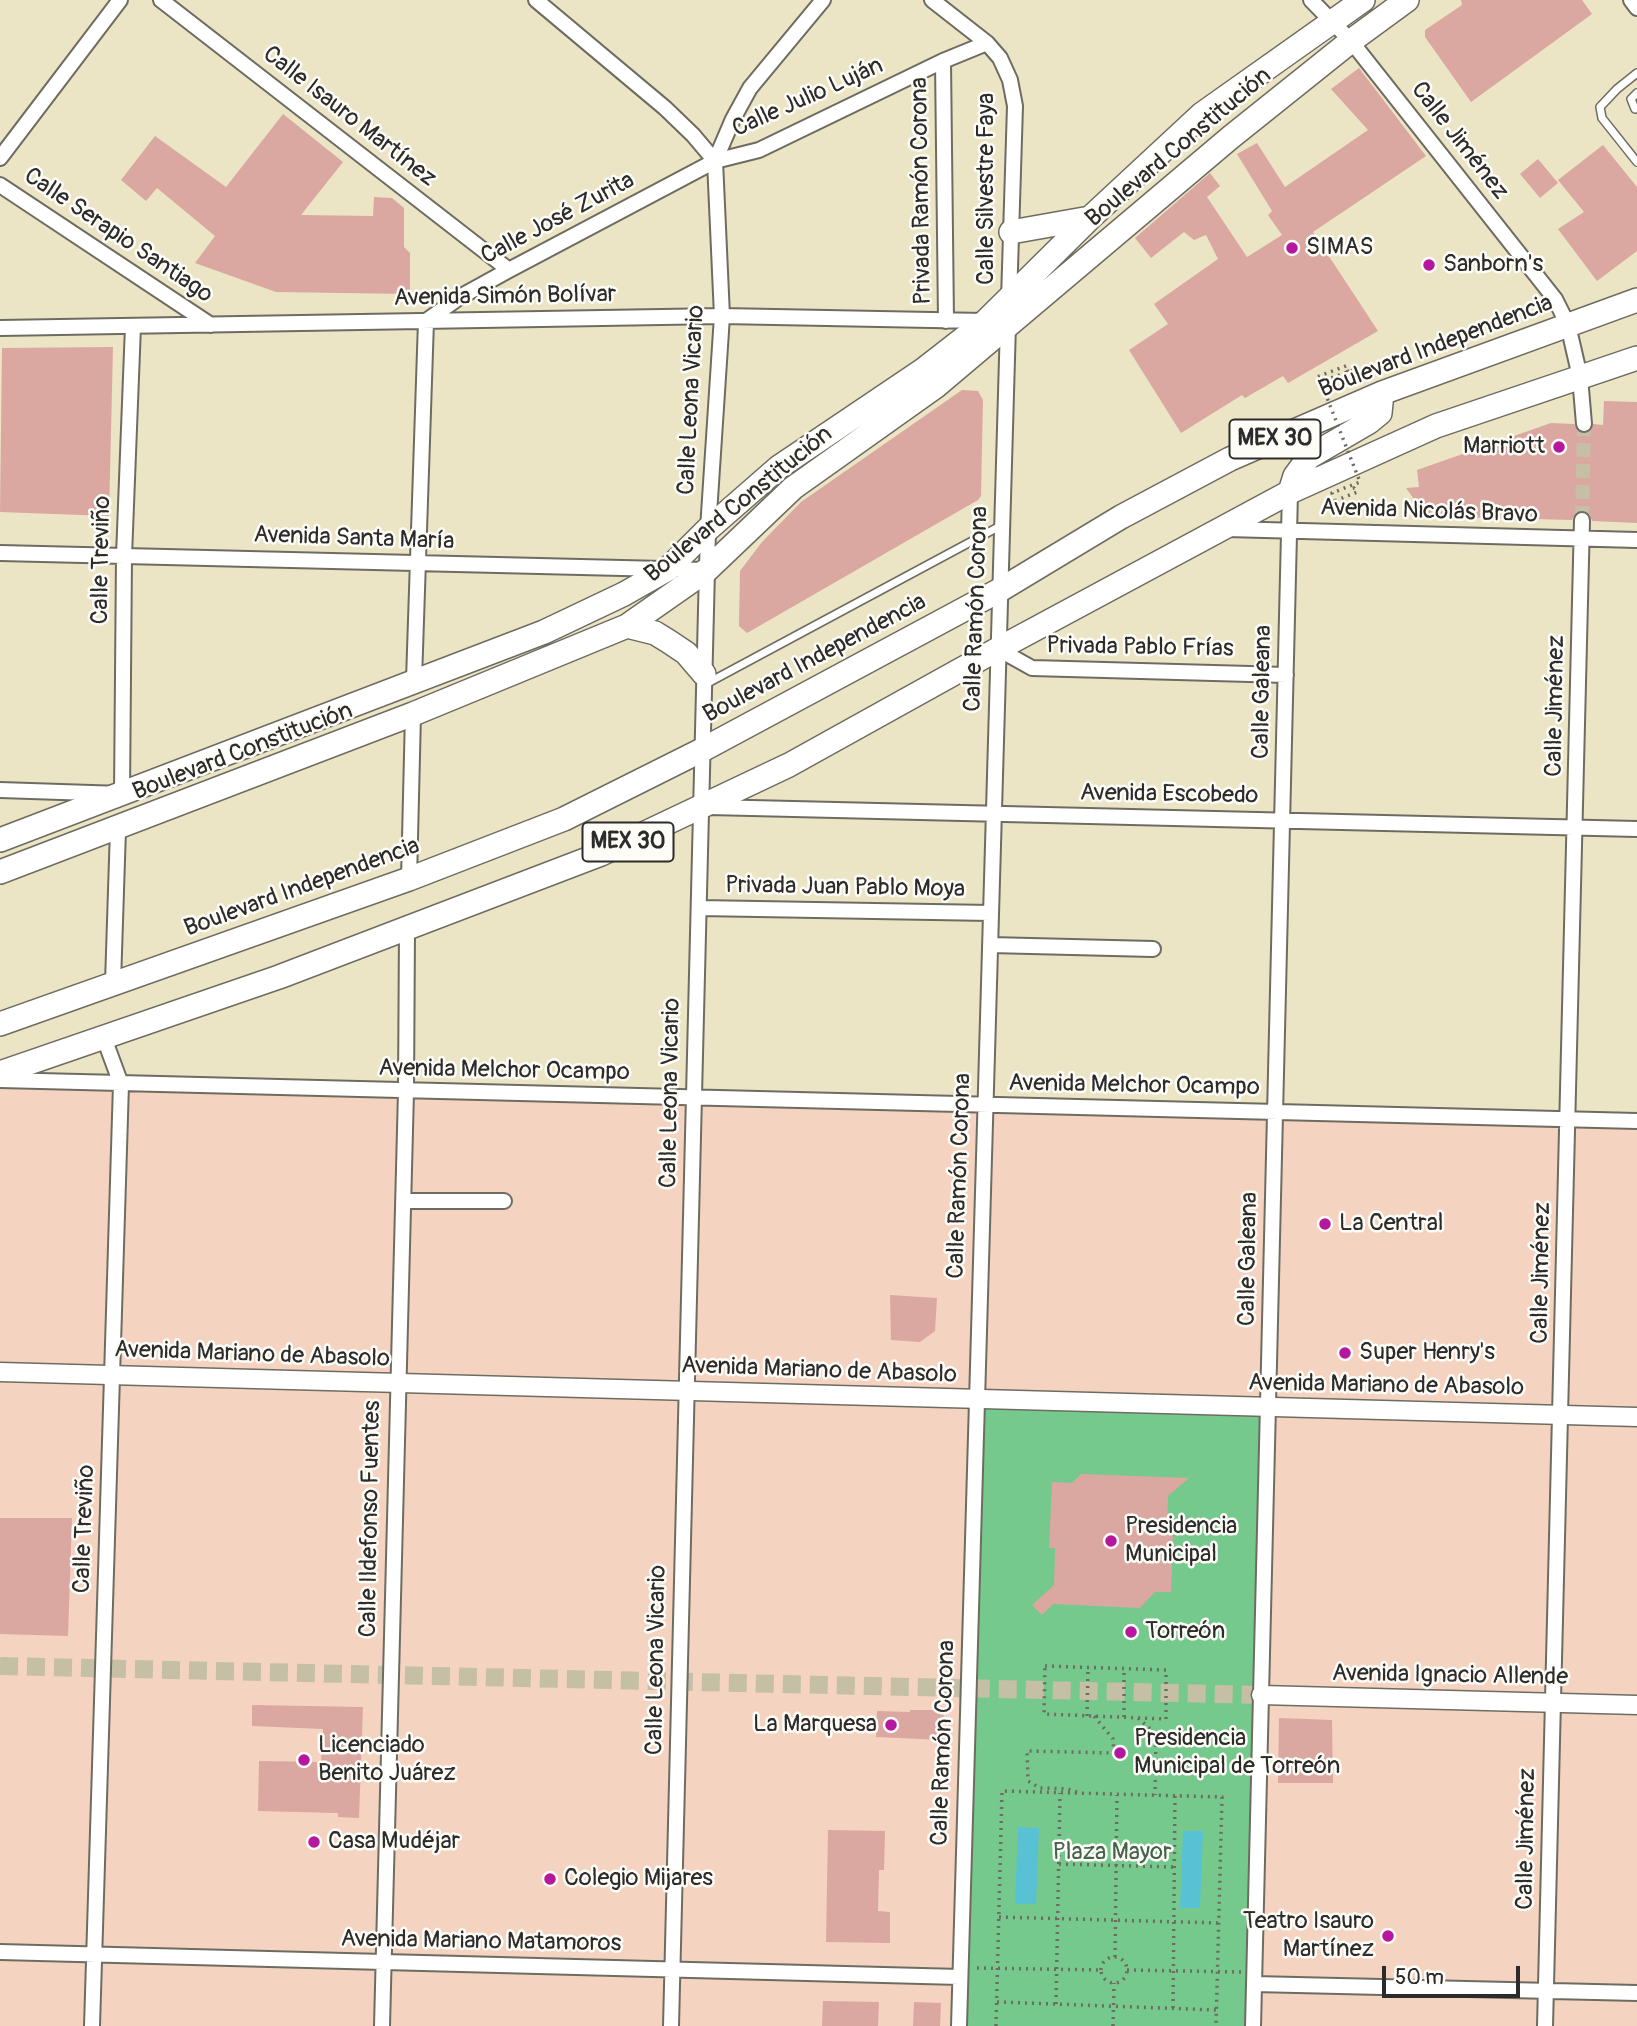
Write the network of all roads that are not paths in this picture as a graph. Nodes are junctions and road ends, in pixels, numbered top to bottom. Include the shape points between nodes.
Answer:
1 (120, 0) edge
2 (161, 0) edge
3 (536, 0) edge
4 (823, 0) edge
5 (932, 0) edge
6 (1311, 0) edge
7 (1363, 0) edge
8 (1407, 0) edge
9 (1630, 0) edge
10 (1637, 8) edge
11 (1332, 23) junction
12 (1351, 41) junction
13 (987, 43) junction
14 (943, 61) junction
15 (1637, 73) edge
16 (1637, 93) edge
17 (1635, 109) edge
18 (0, 158) edge
19 (715, 162) junction
20 (1637, 162) edge
21 (0, 185) edge
22 (1090, 218) junction
23 (1011, 232) junction
24 (509, 270) junction
25 (1009, 300) junction
26 (1637, 300) edge
27 (722, 316) junction
28 (426, 321) junction
29 (947, 321) junction
30 (997, 324) junction
31 (211, 325) junction
32 (1568, 325) junction
33 (133, 326) junction
34 (0, 328) edge
35 (1637, 358) edge
36 (1580, 377) junction
37 (1373, 397) junction
38 (1584, 424) tunnel mouth
39 (1290, 492) junction
40 (1582, 520) tunnel mouth
41 (1002, 526) junction
42 (708, 529) junction
43 (1219, 529) junction
44 (1289, 531) junction
45 (1582, 539) junction
46 (1637, 540) edge
47 (0, 553) edge
48 (124, 556) junction
49 (418, 564) junction
50 (668, 569) junction
51 (707, 570) junction
52 (1000, 590) junction
53 (627, 626) junction
54 (998, 649) junction
55 (1286, 675) junction
56 (414, 680) junction
57 (704, 680) junction
58 (413, 714) junction
59 (702, 750) junction
60 (0, 790) edge
61 (122, 794) junction
62 (701, 807) junction
63 (994, 814) junction
64 (1283, 821) junction
65 (1576, 827) junction
66 (118, 829) junction
67 (1637, 829) edge
68 (0, 841) edge
69 (0, 872) edge
70 (409, 879) junction
71 (699, 908) junction
72 (991, 913) junction
73 (407, 929) junction
74 (990, 945) junction
75 (1153, 949) dead end
76 (113, 983) junction
77 (0, 1024) edge
78 (104, 1038) junction
79 (0, 1073) edge
80 (0, 1080) edge
81 (121, 1084) junction
82 (406, 1091) junction
83 (693, 1098) junction
84 (985, 1105) junction
85 (1276, 1112) junction
86 (1568, 1119) junction
87 (1637, 1121) edge
88 (403, 1201) junction
89 (504, 1201) dead end
90 (0, 1373) edge
91 (112, 1376) junction
92 (397, 1384) junction
93 (687, 1392) junction
94 (977, 1400) junction
95 (1268, 1408) junction
96 (1561, 1415) junction
97 (1637, 1417) edge
98 (1261, 1695) junction
99 (1553, 1703) junction
100 (1637, 1705) edge
101 (0, 1952) edge
102 (94, 1955) junction
103 (382, 1962) junction
104 (673, 1970) junction
105 (960, 1972) junction
106 (1255, 1978) junction
107 (1546, 1991) junction
108 (1637, 1993) edge
109 (92, 2026) edge
110 (382, 2026) edge
111 (671, 2026) edge
112 (959, 2026) edge
113 (1254, 2026) edge
114 (1545, 2026) edge

1 - 18 street
2 - 24 street, Calle Isauro Martínez
3 - 19 street, Calle Julio Luján via 665,108
4 - 19 street via 750,88
5 - 13 street, Calle Silvestre Faya
6 - 11 street, Calle Jiménez
7 - 11 main road, Boulevard Constitución
8 - 12 main road, Boulevard Constitución
9 - 10 street
11 - 12 street, Calle Jiménez
11 - 22 main road, Boulevard Constitución via 1202,114
12 - 30 main road, Boulevard Constitución
12 - 32 street, Calle Jiménez via 1555,299
13 - 14 street, Calle Julio Luján
13 - 23 street, Calle Silvestre Faya via 1010,80 1015,106
14 - 19 street, Calle Julio Luján via 759,150
14 - 29 street, Privada Ramón Corona
15 - 20 lane via 1600,107 1602,118
16 - 17 lane via 1631,100
19 - 24 street, Calle José Zurita
19 - 27 street, Calle Leona Vicario
21 - 31 street, Calle Serapio Santiago
22 - 23 main road
22 - 25 main road, Boulevard Constitución
23 - 25 street, Calle Silvestre Faya
24 - 28 street, Calle José Zurita
25 - 30 main road, Boulevard Constitución
26 - 32 main road, Boulevard Independencia / MEX 30
27 - 28 street, Avenida Simón Bolívar
27 - 29 street, Avenida Simón Bolívar
27 - 42 street, Calle Leona Vicario
28 - 31 street, Avenida Simón Bolívar
28 - 49 street
29 - 30 street, Avenida Simón Bolívar
30 - 41 street, Calle Ramón Corona
30 - 42 main road, Boulevard Constitución via 779,467
30 - 51 main road, Boulevard Constitución via 935,387 793,488
31 - 33 street, Avenida Simón Bolívar
32 - 36 street, Calle Jiménez
32 - 37 main road, Boulevard Independencia / MEX 30
33 - 34 street, Avenida Simón Bolívar
33 - 48 street, Calle Treviño
35 - 36 main road, MEX 30
36 - 38 street, Calle Jiménez
36 - 39 main road, MEX 30 via 1436,426
37 - 39 main road via 1380,413 1309,457
37 - 52 main road, Boulevard Independencia / MEX 30 via 1230,459 1121,517
39 - 43 main road, MEX 30
39 - 44 street, Calle Galeana
40 - 45 street, Calle Jiménez
41 - 52 street, Calle Ramón Corona
41 - 57 lane
42 - 50 main road, Boulevard Constitución
42 - 51 street, Calle Leona Vicario
43 - 44 street, Avenida Nicolás Bravo
43 - 54 main road, MEX 30
44 - 45 street, Avenida Nicolás Bravo
44 - 55 street, Calle Galeana
45 - 46 street, Avenida Nicolás Bravo
45 - 65 street, Calle Jiménez
47 - 48 street, Avenida Santa María
48 - 49 street, Avenida Santa María
48 - 61 street, Calle Treviño
49 - 50 street, Avenida Santa María
49 - 56 street
50 - 51 street, Avenida Santa María
50 - 56 main road, Boulevard Constitución via 544,632
51 - 53 main road, Boulevard Constitución
51 - 57 street, Calle Leona Vicario
52 - 54 street, Calle Ramón Corona
52 - 59 main road, Boulevard Independencia / MEX 30
53 - 57 main road via 654,633 686,653
53 - 58 main road, Boulevard Constitución
54 - 55 street, Privada Pablo Frías via 1032,668
54 - 62 main road, MEX 30 via 789,765
54 - 63 street, Calle Ramón Corona
55 - 64 street, Calle Galeana
56 - 61 main road, Boulevard Constitución
57 - 59 street, Calle Leona Vicario
58 - 66 main road, Boulevard Constitución
58 - 70 street
59 - 62 street, Calle Leona Vicario
59 - 70 main road, Boulevard Independencia / MEX 30 via 564,819
60 - 61 street
61 - 68 main road, Boulevard Constitución
62 - 63 street, Avenida Escobedo
62 - 71 street, Calle Leona Vicario
62 - 73 main road, MEX 30 via 601,855
63 - 64 street, Avenida Escobedo
63 - 72 street, Calle Ramón Corona
64 - 65 street, Avenida Escobedo
64 - 85 street, Calle Galeana
65 - 67 street, Avenida Escobedo
65 - 86 street, Calle Jiménez
66 - 69 main road, Boulevard Constitución
66 - 76 street
70 - 76 main road, Boulevard Independencia / MEX 30
71 - 72 street, Privada Juan Pablo Moya
71 - 83 street, Calle Leona Vicario
72 - 74 street, Calle Ramón Corona
73 - 78 main road, MEX 30
73 - 82 street, Calle Ildefonso Fuentes
74 - 75 street
74 - 84 street, Calle Ramón Corona
76 - 77 main road, Boulevard Independencia / MEX 30
78 - 79 main road, MEX 30
78 - 81 street, Calle Treviño
80 - 81 street, Avenida Melchor Ocampo
81 - 82 street, Avenida Melchor Ocampo
81 - 91 street, Calle Treviño
82 - 83 street, Avenida Melchor Ocampo
82 - 88 street, Calle Ildefonso Fuentes
83 - 84 street, Avenida Melchor Ocampo
83 - 93 street, Calle Leona Vicario
84 - 85 street, Avenida Melchor Ocampo
84 - 94 street, Calle Ramón Corona
85 - 86 street, Avenida Melchor Ocampo
85 - 95 street, Calle Galeana
86 - 87 street, Avenida Melchor Ocampo
86 - 96 street, Calle Jiménez
88 - 89 street
88 - 92 street, Calle Ildefonso Fuentes
90 - 91 street, Avenida Mariano de Abasolo
91 - 92 street, Avenida Mariano de Abasolo
91 - 102 street, Calle Treviño
92 - 93 street, Avenida Mariano de Abasolo
92 - 103 street, Calle Ildefonso Fuentes
93 - 94 street, Avenida Mariano de Abasolo
93 - 104 street, Calle Leona Vicario
94 - 95 street, Avenida Mariano de Abasolo
94 - 105 street, Calle Ramón Corona
95 - 96 street, Avenida Mariano de Abasolo
95 - 98 street, Calle Galeana
96 - 97 street, Avenida Mariano de Abasolo
96 - 99 street, Calle Jiménez
98 - 99 street, Avenida Ignacio Allende
98 - 106 street, Calle Galeana
99 - 100 street, Avenida Ignacio Allende
99 - 107 street, Calle Jiménez
101 - 102 street, Avenida Mariano Matamoros
102 - 103 street, Avenida Mariano Matamoros
102 - 109 street, Calle Treviño
103 - 104 street, Avenida Mariano Matamoros
103 - 110 street, Calle Ildefonso Fuentes
104 - 105 street, Avenida Mariano Matamoros
104 - 111 street, Calle Leona Vicario
105 - 112 street, Calle Ramón Corona
106 - 107 street
106 - 113 street, Calle Galeana
107 - 108 street
107 - 114 street, Calle Jiménez

